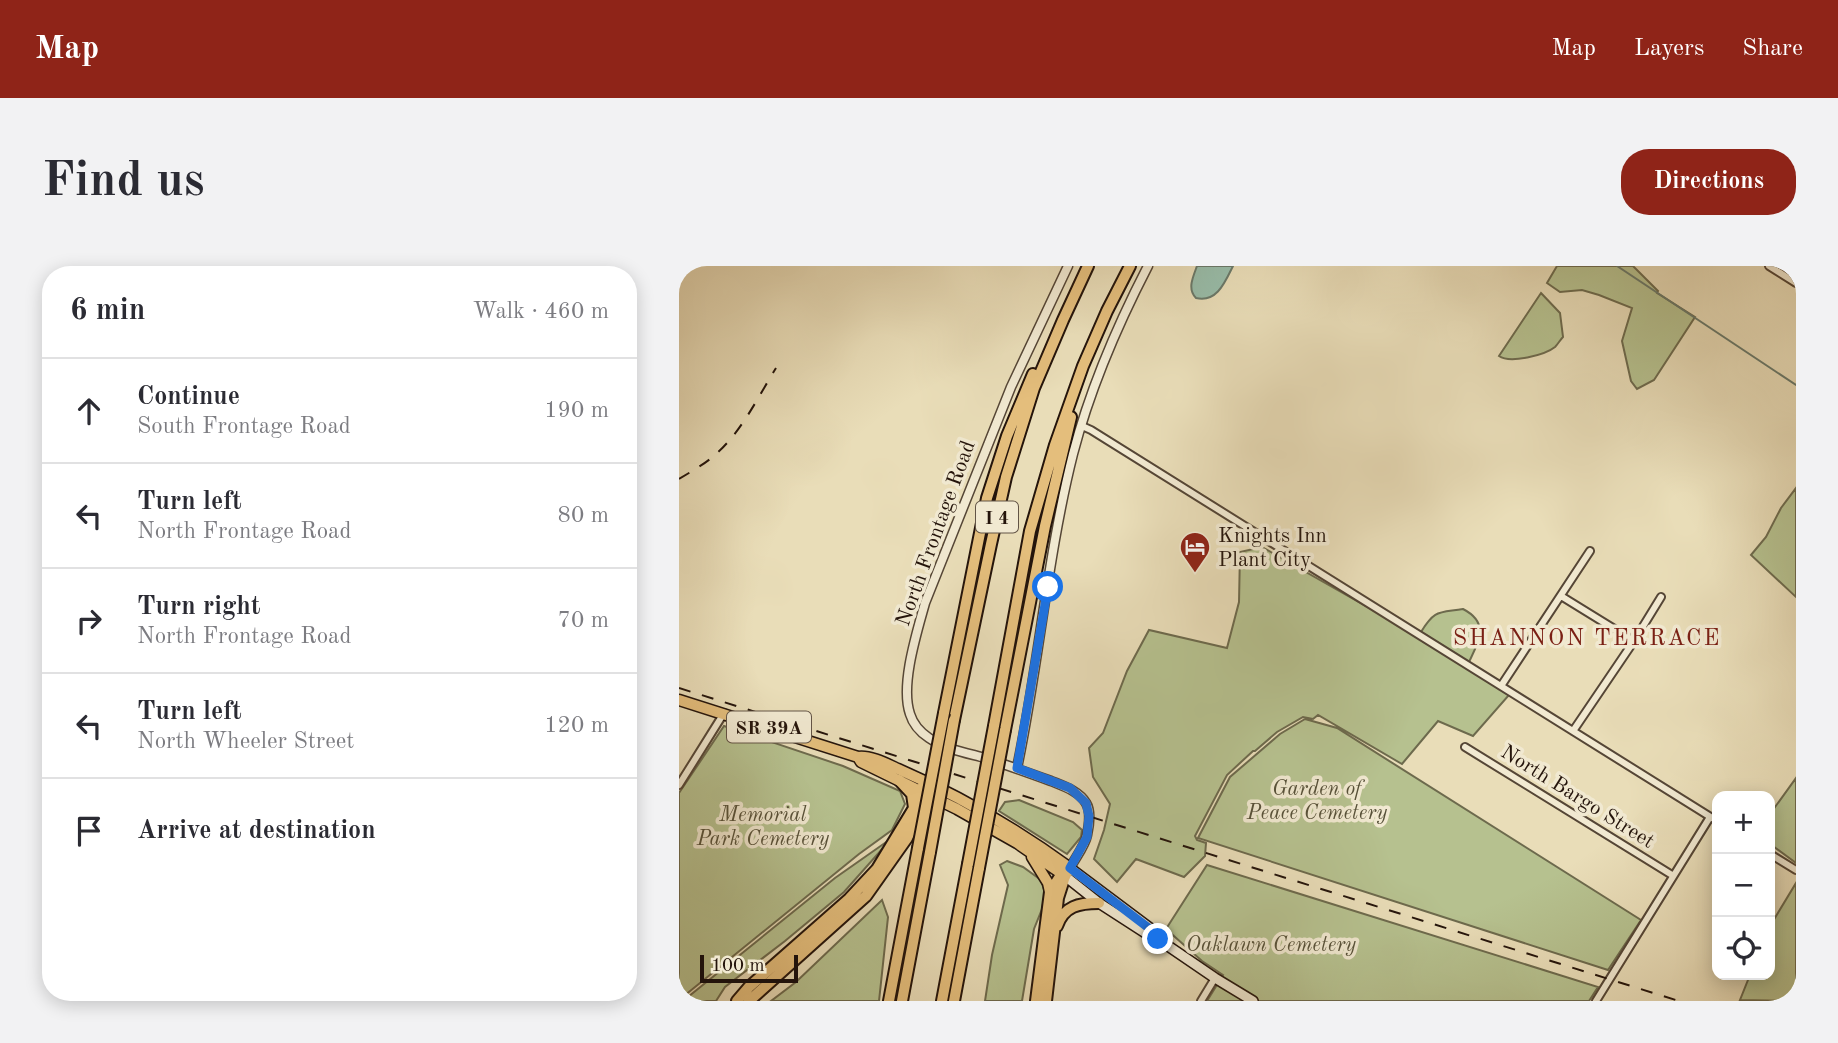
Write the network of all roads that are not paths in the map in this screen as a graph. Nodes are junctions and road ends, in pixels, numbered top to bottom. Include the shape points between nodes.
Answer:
1 (1068, 266) edge
2 (1088, 266) edge
3 (1130, 266) edge
4 (1147, 266) edge
5 (1769, 266) edge
6 (1796, 283) edge
7 (1063, 320) junction
8 (1082, 426) junction
9 (1590, 551) dead end
10 (1561, 596) junction
11 (1661, 597) dead end
12 (1634, 641) junction
13 (1501, 686) junction
14 (679, 699) edge
15 (724, 713) junction
16 (1000, 728) junction
17 (1573, 731) junction
18 (1465, 747) dead end
19 (857, 757) junction
20 (1017, 768) junction
21 (899, 780) junction
22 (679, 785) edge
23 (926, 788) junction
24 (914, 808) junction
25 (1710, 817) joint
26 (1022, 846) junction
27 (1775, 857) edge
28 (1796, 870) edge
29 (1067, 872) junction
30 (1672, 875) junction
31 (1050, 892) junction
32 (1098, 903) junction
33 (1152, 935) junction
34 (1052, 938) junction
35 (1215, 978) junction
36 (737, 1001) edge
37 (749, 1001) edge
38 (889, 1001) edge
39 (902, 1001) edge
40 (942, 1001) edge
41 (954, 1001) edge
42 (1036, 1001) edge
43 (1045, 1001) edge
44 (1201, 1001) edge
45 (1252, 1001) edge
46 (1596, 1001) edge

1 - 20 street, North Frontage Road via 1011,387 925,603 909,675 909,711 920,731 963,752
2 - 7 highway, I 4
3 - 16 highway, I 4 via 1083,366 1030,531
4 - 8 street via 1118,326
5 - 6 street
7 - 38 highway, bridge via 1035,369 987,498
7 - 39 highway, I 4, bridge via 1034,388 1006,477 954,720
8 - 13 street
8 - 20 street via 1060,517
9 - 10 street
10 - 12 street
10 - 13 street
11 - 12 street
12 - 17 street
13 - 17 street
14 - 15 main road, SR 39A
15 - 19 main road, SR 39A
15 - 22 street
16 - 40 highway, I 4, bridge
16 - 41 highway, bridge
17 - 25 street
18 - 30 street, North Bargo Street
19 - 21 main road, SR 39A
19 - 23 main road, SR 39A
20 - 29 street, North Frontage Road via 1070,788 1086,803 1087,837
21 - 23 main road, SR 39A
21 - 24 highway via 912,794
23 - 24 highway
23 - 26 main road, SR 39A
23 - 29 main road, SR 39A via 968,803 1024,835
23 - 37 highway via 907,838 866,896
24 - 36 highway via 877,869
25 - 30 street
26 - 29 main road, SR 39A
26 - 31 main road via 1040,868
27 - 28 street
29 - 31 highway
29 - 32 main road, SR 39A
29 - 33 main road, SR 39A via 1150,929
29 - 34 highway
30 - 46 street
31 - 42 highway
32 - 33 main road, SR 39A
32 - 34 highway via 1069,908
33 - 35 main road, SR 39A
34 - 43 highway
35 - 44 street
35 - 45 main road

